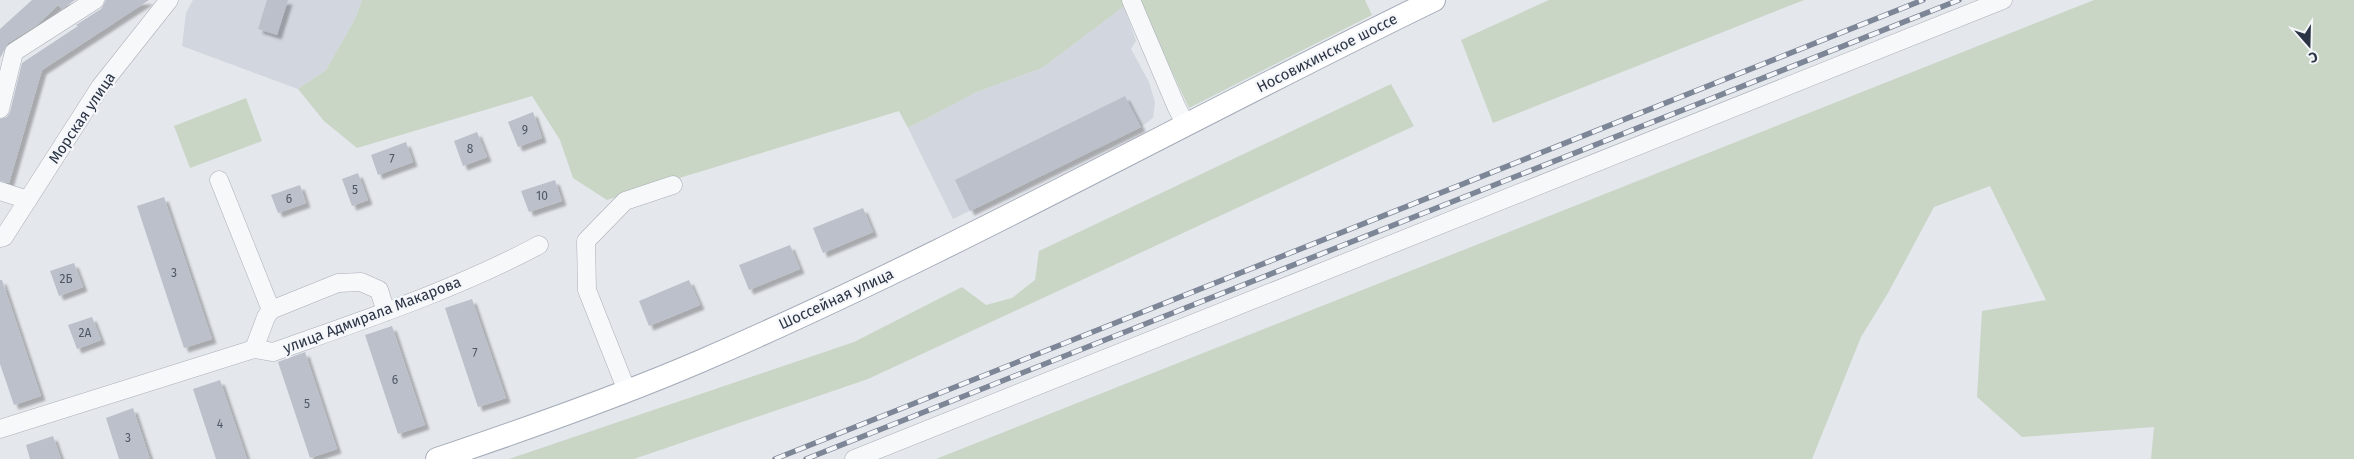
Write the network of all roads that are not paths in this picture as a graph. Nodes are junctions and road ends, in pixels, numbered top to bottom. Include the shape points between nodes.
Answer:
1 (95, 0) edge
2 (169, 0) edge
3 (1131, 0) edge
4 (1434, 0) edge
5 (2003, 0) edge
6 (1220, 108) joint
7 (0, 110) edge
8 (1186, 124) junction
9 (218, 180) dead end
10 (673, 184) dead end
11 (0, 191) edge
12 (28, 200) junction
13 (0, 238) edge
14 (539, 245) dead end
15 (271, 310) junction
16 (386, 312) junction
17 (254, 349) junction
18 (627, 391) junction
19 (0, 429) edge
20 (437, 459) edge
21 (854, 459) edge

1 - 7 street via 14,52
2 - 12 street, Морская улица via 100,87
3 - 8 street
4 - 6 main road, Носовихинское шоссе
5 - 21 street
6 - 8 main road, Шоссейная улица
8 - 18 main road, Шоссейная улица via 925,257 785,324
9 - 15 street
10 - 18 street via 626,201 586,241 587,290
11 - 12 street
12 - 13 street, Морская улица
14 - 16 street, улица Адмирала Макарова
15 - 16 street via 338,283 361,282 379,290
15 - 17 street
16 - 17 street, улица Адмирала Макарова via 273,352
17 - 19 street, улица Адмирала Макарова
18 - 20 main road, Шоссейная улица

